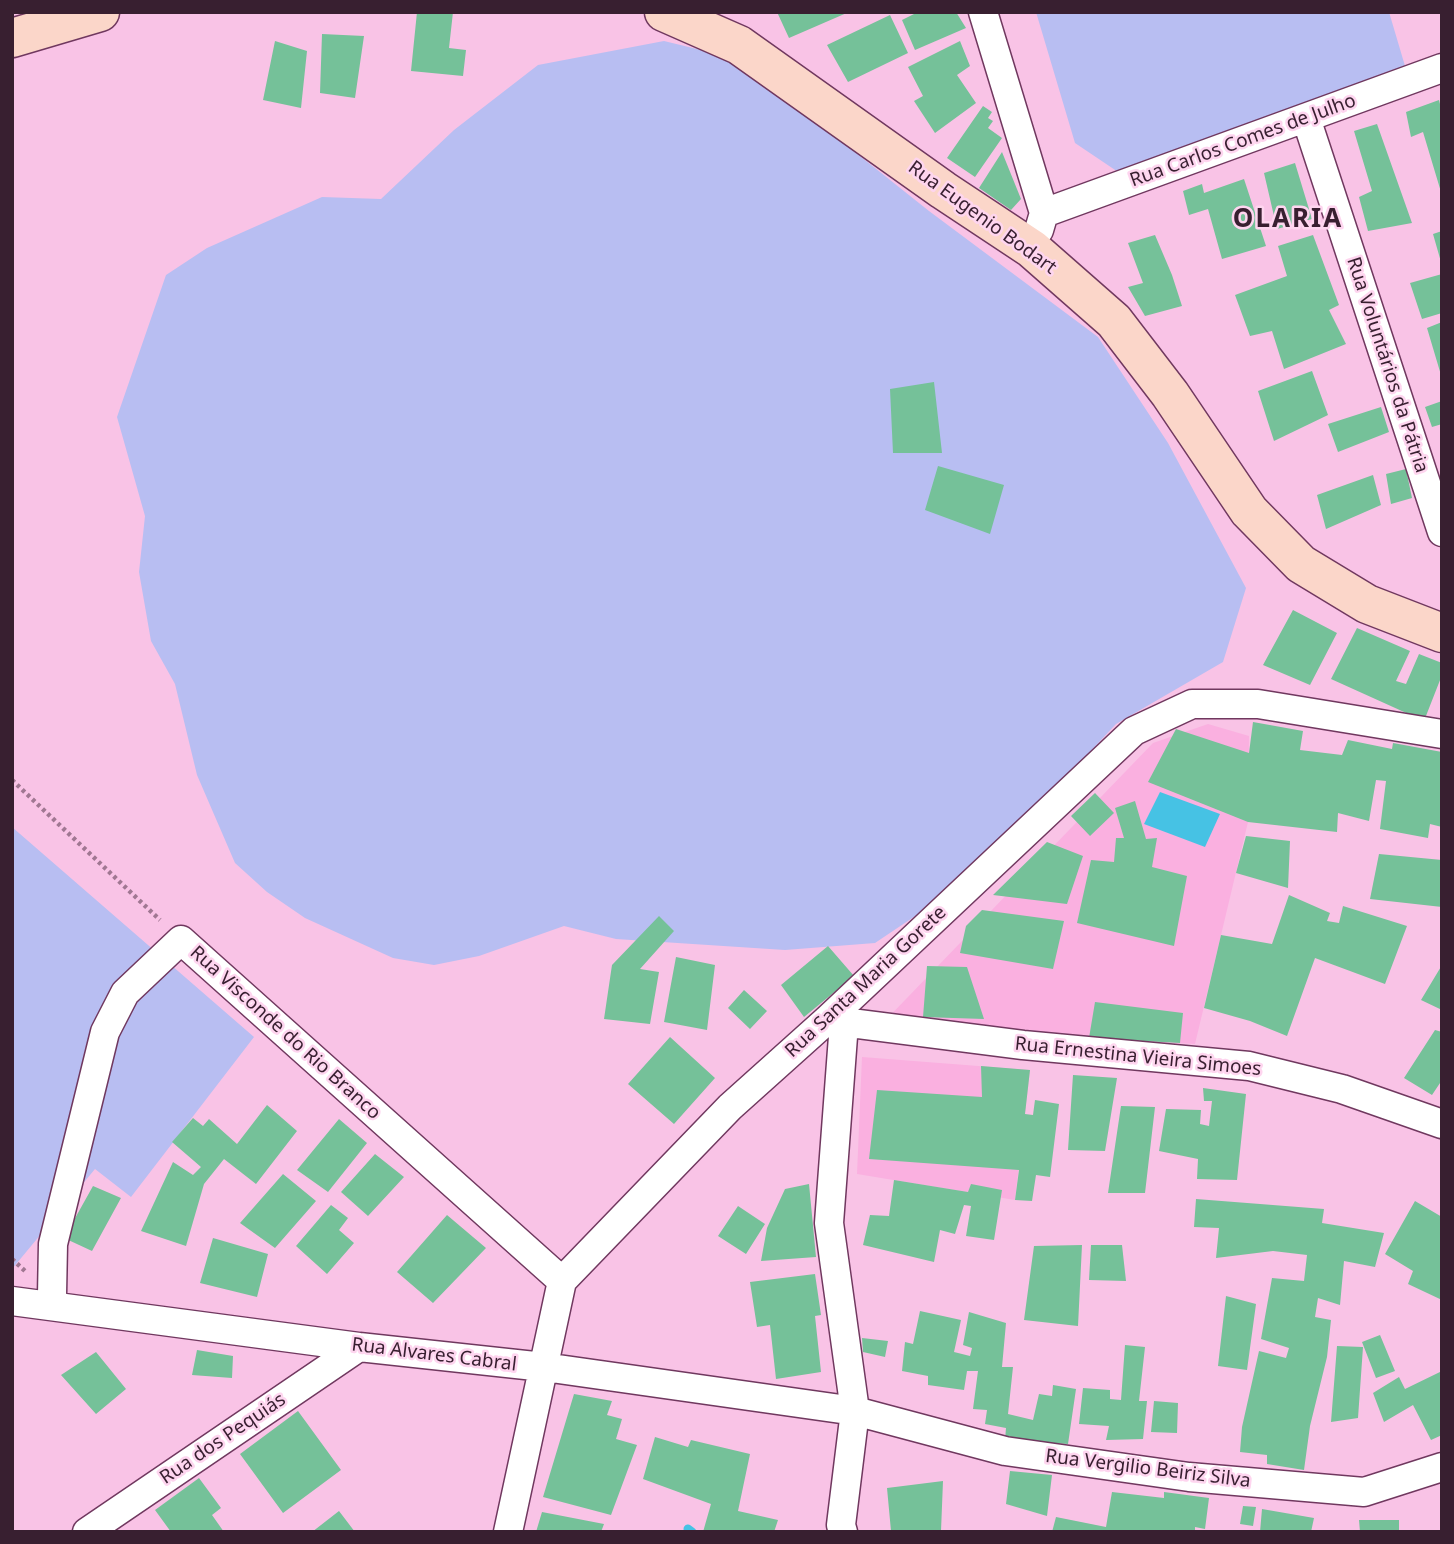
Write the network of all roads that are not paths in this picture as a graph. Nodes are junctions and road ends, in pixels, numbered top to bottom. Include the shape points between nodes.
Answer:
1 (16, 12) edge
2 (100, 12) edge
3 (664, 12) edge
4 (983, 12) edge
5 (12, 18) edge
6 (12, 38) edge
7 (1442, 68) edge
8 (1306, 118) junction
9 (1038, 231) junction
10 (1442, 532) edge
11 (1442, 633) edge
12 (1442, 734) edge
13 (835, 1022) junction
14 (1442, 1124) edge
15 (562, 1281) junction
16 (12, 1301) edge
17 (55, 1306) junction
18 (359, 1347) junction
19 (544, 1367) junction
20 (855, 1411) junction
21 (1442, 1467) edge
22 (841, 1529) edge
23 (87, 1532) edge
24 (509, 1532) edge

1 - 5 street
2 - 6 street
3 - 9 street, Rua Eugenio Bodart via 739,45 943,190
4 - 9 street
7 - 8 street, Rua Carlos Comes de Julho
8 - 9 street, Rua Carlos Comes de Julho
8 - 10 street, Rua Voluntários da Pátria
9 - 11 street, Rua Eugenio Bodart via 1170,394 1249,511 1301,564 1367,604
12 - 13 street, Rua Santa Maria Gorete via 1258,704 1192,705 1134,731
13 - 14 street, Rua Ernestina Vieira Simoes via 1250,1066 1342,1088
13 - 15 street, Rua Santa Maria Gorete via 730,1107
13 - 20 street via 829,1223
15 - 17 street, Rua Visconde do Rio Branco via 181,940 125,993 105,1032 53,1244
15 - 19 street
16 - 17 street, Rua Alvares Cabral
17 - 18 street, Rua Alvares Cabral
18 - 19 street, Rua Alvares Cabral
18 - 23 street, Rua dos Pequiás
19 - 20 street, Rua Alvares Cabral
19 - 24 street
20 - 21 street, Rua Vergilio Beiriz Silva via 1005,1451 1189,1477 1364,1492
20 - 22 street

